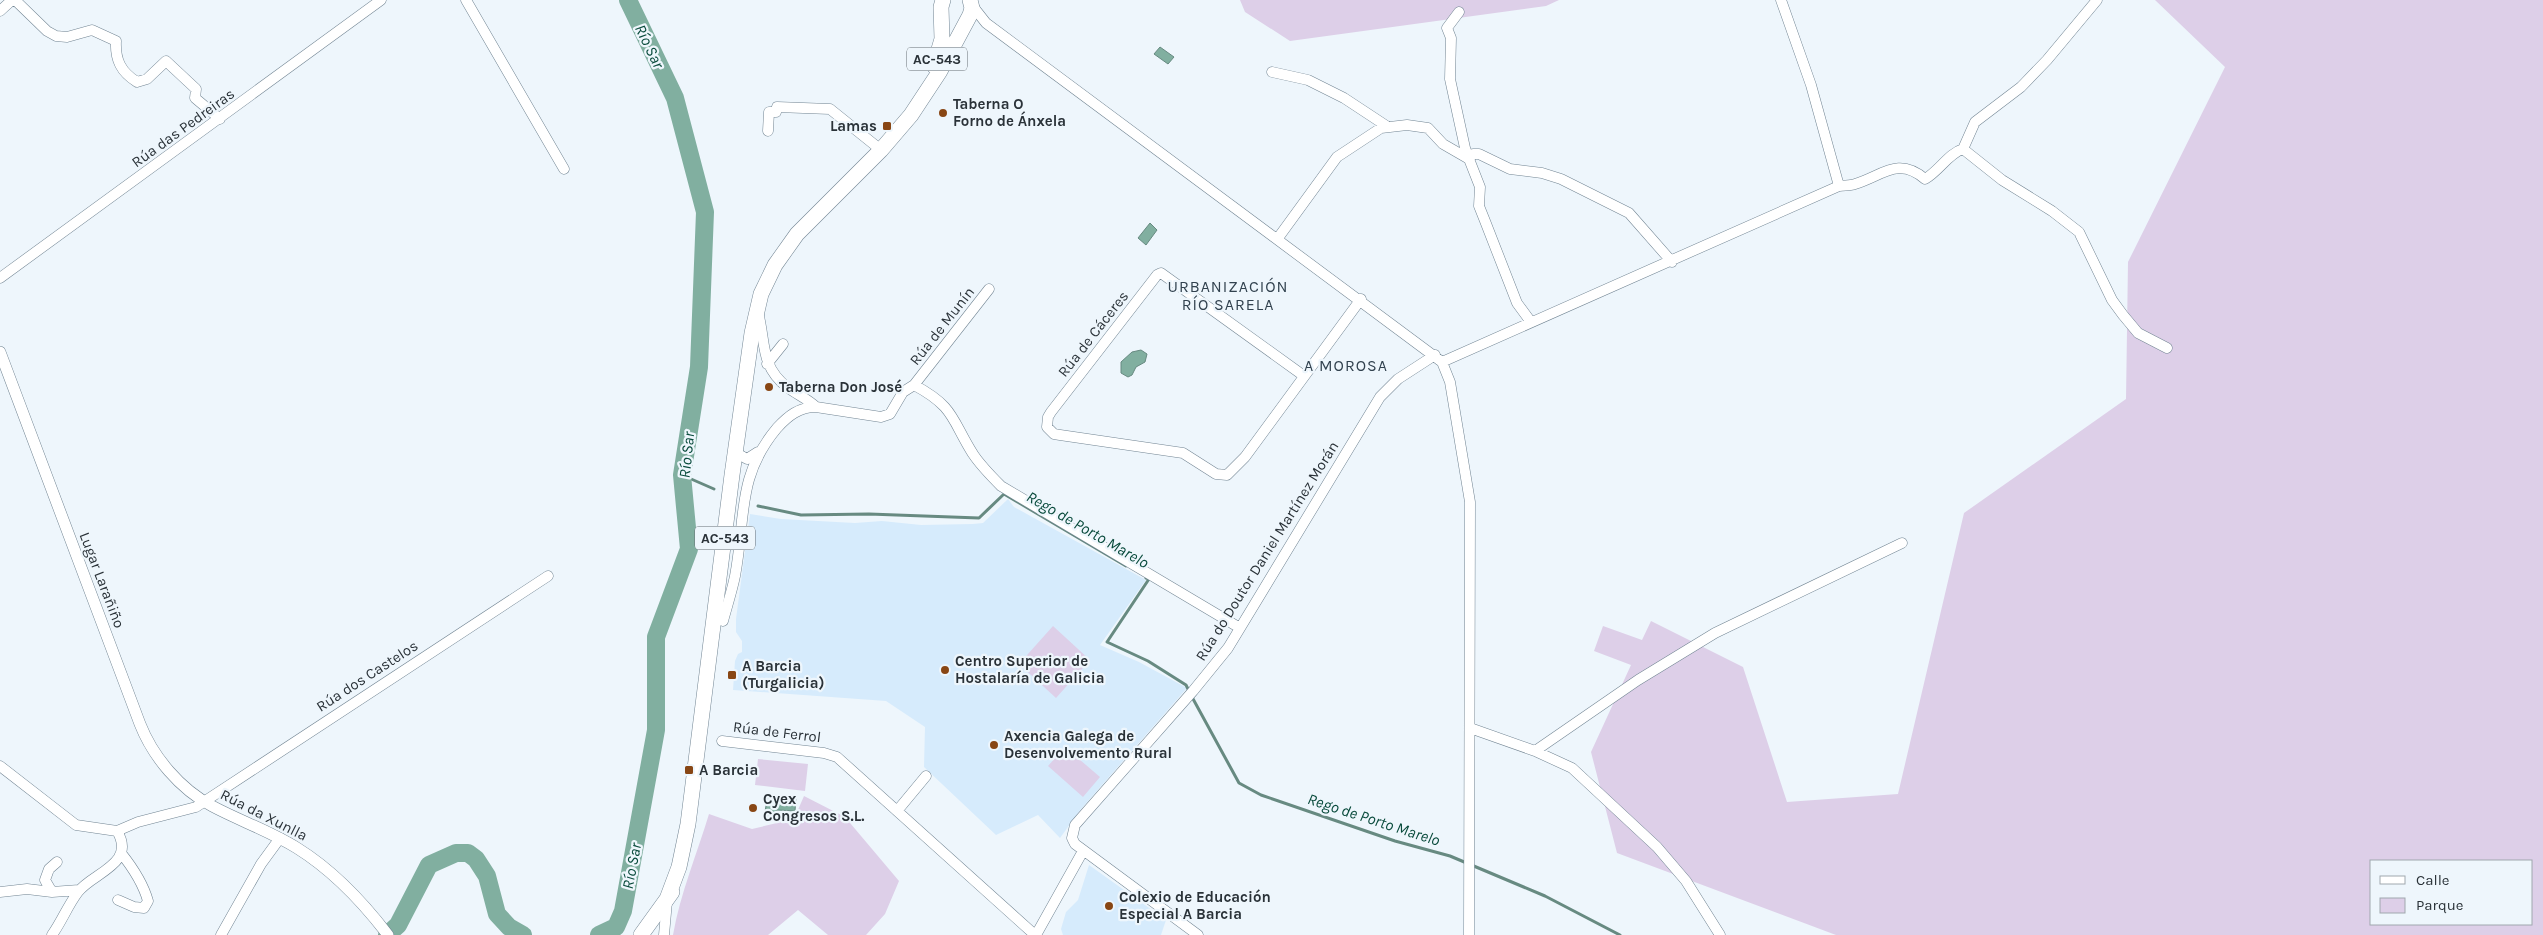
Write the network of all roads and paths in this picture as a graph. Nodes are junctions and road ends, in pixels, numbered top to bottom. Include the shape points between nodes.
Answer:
1 (14, 0) edge
2 (381, 0) edge
3 (466, 0) edge
4 (1781, 0) edge
5 (2097, 0) edge
6 (941, 6) edge
7 (0, 11) edge
8 (969, 11) edge
9 (1459, 12) dead end
10 (1272, 72) dead end
11 (920, 102) junction
12 (220, 119) junction
13 (1388, 127) junction
14 (768, 132) dead end
15 (1963, 149) junction
16 (881, 150) junction
17 (1469, 159) junction
18 (564, 169) dead end
19 (1839, 186) junction
20 (1278, 238) junction
21 (1672, 262) junction
22 (0, 278) edge
23 (989, 289) dead end
24 (1361, 299) junction
25 (757, 306) junction
26 (1531, 322) junction
27 (783, 344) dead end
28 (2167, 348) dead end
29 (0, 352) edge
30 (1439, 359) junction
31 (767, 364) junction
32 (1304, 376) junction
33 (914, 385) junction
34 (816, 407) junction
35 (741, 420) junction
36 (759, 452) junction
37 (740, 454) junction
38 (1902, 544) dead end
39 (548, 576) dead end
40 (724, 621) junction
41 (1240, 628) junction
42 (1470, 728) junction
43 (722, 741) dead end
44 (1535, 751) junction
45 (0, 766) edge
46 (926, 776) dead end
47 (203, 801) junction
48 (897, 811) junction
49 (117, 831) junction
50 (280, 838) junction
51 (1083, 851) junction
52 (121, 853) junction
53 (57, 862) dead end
54 (79, 890) junction
55 (0, 892) edge
56 (52, 892) junction
57 (667, 899) junction
58 (118, 900) dead end
59 (386, 932) edge
60 (52, 935) edge
61 (221, 935) edge
62 (641, 935) edge
63 (664, 935) edge
64 (1036, 935) edge
65 (1198, 935) edge
66 (1469, 935) edge
67 (1720, 935) edge

1 - 7 street
1 - 12 street via 56,36 67,37 92,30 116,41 115,55 125,74 138,82 147,79 166,61 196,89 196,98
2 - 12 street, Rúa das Pedreiras
3 - 18 street
4 - 19 street via 1811,84
5 - 15 street via 2021,87 1975,122
6 - 8 main road, AC-543 via 951,22
6 - 11 main road, AC-543 via 941,47
8 - 11 main road, AC-543 via 940,71
8 - 20 street
9 - 17 street via 1447,28 1451,38 1450,79
10 - 13 street via 1308,80 1344,98
11 - 16 main road, AC-543
12 - 22 street, Rúa das Pedreiras
13 - 17 street via 1428,128 1443,144
13 - 20 street via 1381,128 1337,156
14 - 16 street via 770,112 776,112 777,107 828,109
15 - 19 street, Rúa do Doutor Daniel Martínez Morán via 1956,151 1935,174 1925,179 1906,168 1892,169 1855,184
15 - 28 street via 2002,180 2079,232 2123,316 2138,333
16 - 25 main road, AC-543 via 788,245 771,270
17 - 21 street via 1473,154 1479,154 1510,168 1562,179 1612,204 1629,213
17 - 26 street via 1480,187 1479,206 1517,303
19 - 21 street, Rúa do Doutor Daniel Martínez Morán
20 - 24 street
21 - 26 street, Rúa do Doutor Daniel Martínez Morán
23 - 33 street, Rúa de Munín
24 - 30 street
24 - 32 street
25 - 31 street
25 - 35 main road, AC-543
26 - 30 street, Rúa do Doutor Daniel Martínez Morán
27 - 31 street
29 - 47 street, Lugar Larañiño via 144,735 167,768
30 - 41 street, Rúa do Doutor Daniel Martínez Morán via 1398,379 1380,396
30 - 42 street via 1450,382 1470,502
31 - 34 street, Rúa de Munín via 773,375
32 - 32 street, Rúa de Cáceres via 1161,273 1046,423 1050,431 1060,435 1183,454 1223,476 1234,471
33 - 34 street, Rúa de Munín via 903,392 887,416
33 - 41 street via 941,402 973,454 1001,486
34 - 36 street, Rúa de Munín via 792,414
35 - 37 main road, AC-543
35 - 57 main road, AC-543 via 688,824 679,867
36 - 37 street via 747,459
36 - 40 street, Rúa de Munín via 747,482 735,576
37 - 40 main road, AC-543
38 - 44 street via 1714,633 1638,680
39 - 47 street, Rúa dos Castelos
40 - 57 main road, AC-543 via 697,824 686,865
41 - 51 street, Rúa do Doutor Daniel Martínez Morán via 1215,666 1075,825 1072,838
42 - 44 street
42 - 66 street
43 - 48 street, Rúa de Ferrol via 837,757
44 - 67 street via 1572,768 1658,847 1686,881
45 - 49 street via 76,825
46 - 48 street
47 - 49 street, Rúa da Xunlla
47 - 50 street, Rúa da Xunlla
48 - 64 street, Rúa de Ferrol
49 - 52 street
50 - 59 street, Rúa da Xunlla via 332,873
50 - 61 street via 261,864
51 - 64 street
51 - 65 street
52 - 54 street via 118,859
52 - 58 street via 140,878 148,901 144,908 139,908
53 - 56 street via 49,869 45,880
54 - 56 street
54 - 60 street
55 - 56 street via 28,889
57 - 62 main road, AC-543
57 - 63 street

